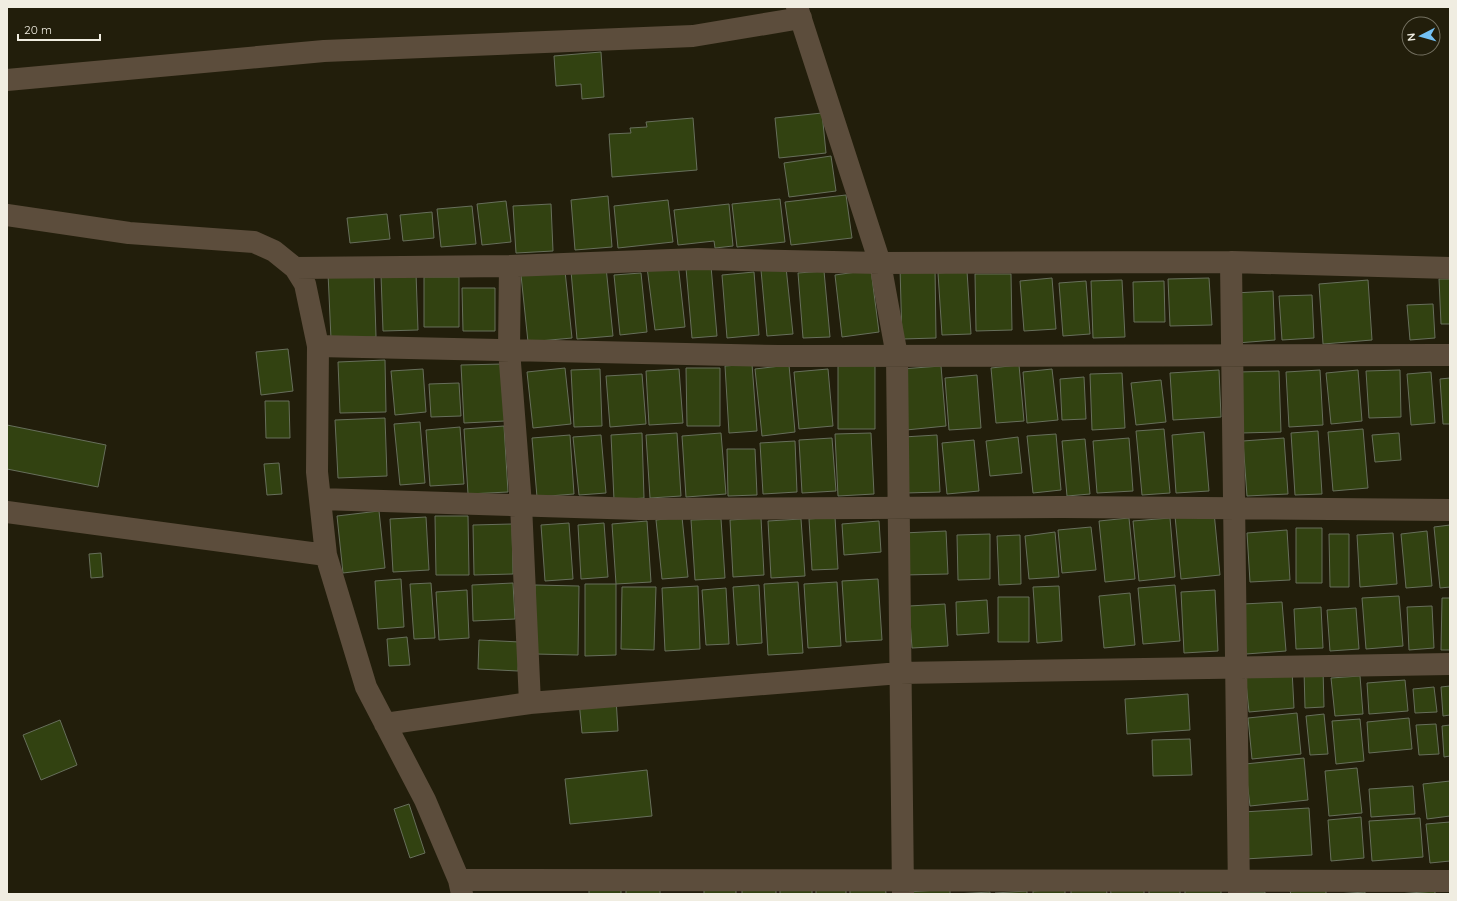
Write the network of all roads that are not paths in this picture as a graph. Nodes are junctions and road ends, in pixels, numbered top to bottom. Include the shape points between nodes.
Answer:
1 (799, 12) edge
2 (7, 80) edge
3 (7, 202) edge
4 (7, 215) edge
5 (1231, 262) junction
6 (880, 263) junction
7 (510, 266) junction
8 (295, 268) junction
9 (1450, 268) edge
10 (318, 346) junction
11 (509, 350) junction
12 (897, 356) junction
13 (1232, 356) junction
14 (1450, 356) edge
15 (320, 499) junction
16 (521, 505) junction
17 (899, 508) junction
18 (1234, 509) junction
19 (1450, 510) edge
20 (7, 512) edge
21 (326, 555) junction
22 (1450, 664) edge
23 (1236, 667) junction
24 (900, 673) junction
25 (530, 703) junction
26 (385, 724) junction
27 (1450, 881) edge
28 (460, 887) edge
29 (902, 887) edge
30 (1239, 887) edge

1 - 2 street via 693,36 324,51
1 - 6 street
3 - 4 street
4 - 8 street via 128,233 254,242 274,251
5 - 6 street
5 - 9 street
5 - 13 street
6 - 7 street via 698,259
6 - 12 street
7 - 8 street
7 - 11 street
8 - 10 street via 305,284
10 - 11 street
10 - 15 street via 317,472
11 - 12 street
11 - 16 street
12 - 13 street
12 - 17 street
13 - 14 street
13 - 18 street
15 - 16 street
15 - 21 street
16 - 17 street via 640,509
16 - 25 street
17 - 18 street
17 - 24 street
18 - 19 street
18 - 23 street
20 - 21 street
21 - 26 street via 366,687
22 - 23 street
23 - 24 street
23 - 30 street
24 - 25 street
24 - 29 street
25 - 26 street
26 - 28 street via 424,800
27 - 30 street
28 - 29 street
29 - 30 street

